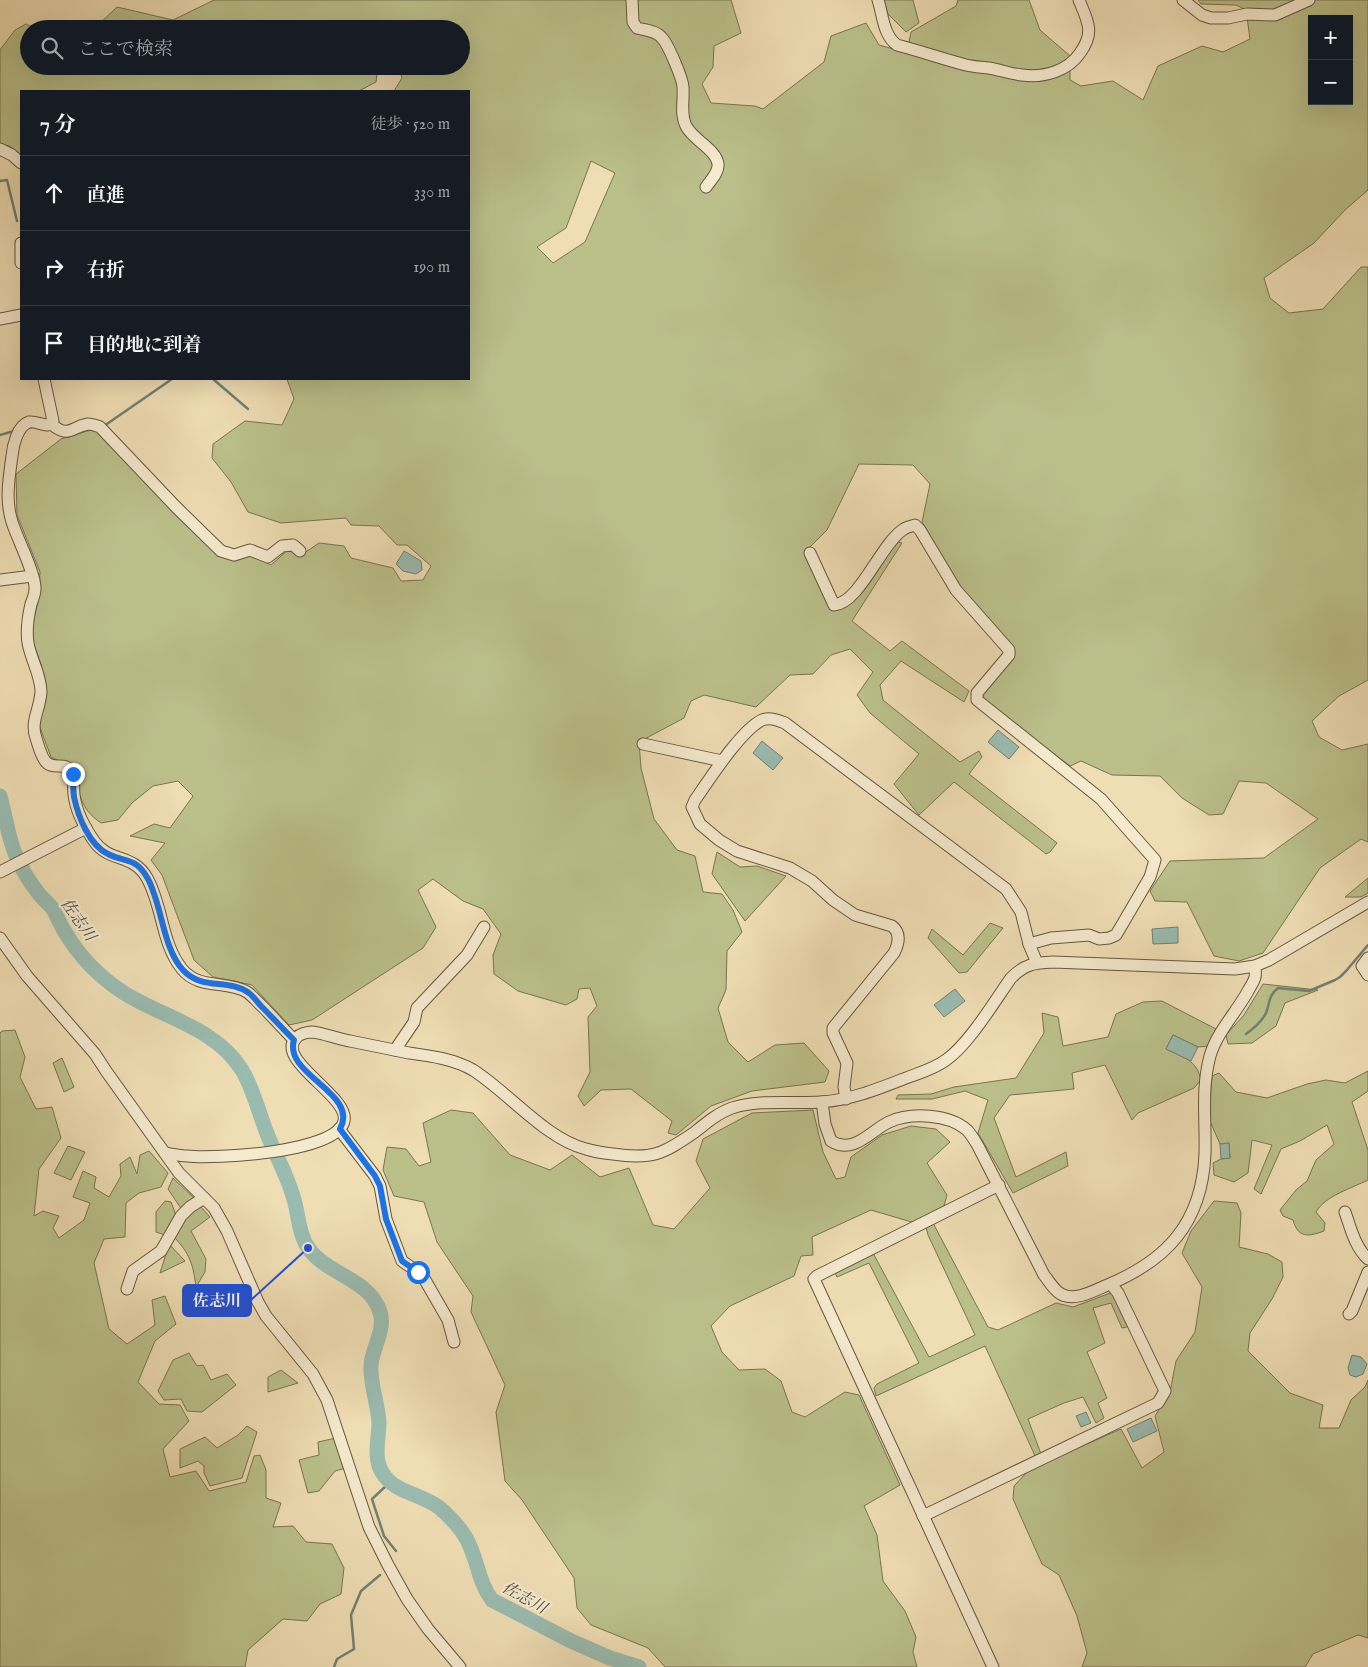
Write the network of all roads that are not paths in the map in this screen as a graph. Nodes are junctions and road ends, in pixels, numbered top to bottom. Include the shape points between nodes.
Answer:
1 (632, 0) edge
2 (878, 0) edge
3 (1079, 0) edge
4 (1184, 0) edge
5 (1308, 0) edge
6 (0, 150) edge
7 (20, 162) edge
8 (706, 187) dead end
9 (20, 315) edge
10 (0, 320) edge
11 (44, 380) edge
12 (51, 424) junction
13 (300, 551) dead end
14 (810, 553) dead end
15 (32, 576) junction
16 (0, 580) edge
17 (642, 744) dead end
18 (722, 761) junction
19 (86, 828) junction
20 (0, 872) edge
21 (1368, 902) edge
22 (484, 927) dead end
23 (0, 938) edge
24 (1029, 944) junction
25 (5, 955) edge
26 (1368, 958) edge
27 (1037, 963) junction
28 (1255, 966) junction
29 (1368, 975) edge
30 (294, 1040) junction
31 (395, 1050) junction
32 (846, 1099) junction
33 (822, 1102) junction
34 (340, 1129) junction
35 (165, 1153) junction
36 (999, 1185) junction
37 (204, 1198) junction
38 (1345, 1212) dead end
39 (1368, 1260) edge
40 (1368, 1272) edge
41 (1111, 1284) junction
42 (127, 1289) dead end
43 (1349, 1314) dead end
44 (454, 1342) dead end
45 (923, 1516) junction
46 (459, 1667) edge
47 (993, 1667) edge

1 - 8 street via 633,22 637,28 662,37 682,79 685,125 692,136 715,155 717,171
2 - 3 street via 890,40 897,44 967,66 1041,75 1067,66 1087,43 1090,32
4 - 5 street via 1202,15 1228,18 1247,14 1275,15
6 - 7 street
9 - 10 street
11 - 12 street via 54,421
12 - 13 street via 60,431 70,432 90,424 100,426 221,551 234,555 250,550 268,556 282,546 293,545
12 - 15 street via 28,422 18,434 7,497 11,520
14 - 24 street via 834,605 841,604 854,592 894,537 915,525 956,590 1009,650 1009,655 977,693 976,700 1101,799 1155,860 1150,877 1116,934 1110,938 1099,939 1090,935 1051,938
15 - 16 street
15 - 19 street via 35,588 28,619 28,642 41,695 33,724 35,737 46,763 63,765 73,774 77,808
17 - 18 street
18 - 24 street via 750,729 763,720 775,719 785,723 1006,889 1021,912
18 - 32 street via 692,807 700,824 738,852 790,868 855,915 892,926 898,934 894,953 833,1028 848,1063 844,1087
19 - 20 street
19 - 30 street via 102,850 142,869 155,896 166,936 183,970 205,984 228,985 249,993
21 - 28 street
22 - 31 street via 467,955 417,1008 414,1022
23 - 25 street
24 - 27 street
25 - 35 street via 95,1054
26 - 29 street via 1362,966
27 - 28 street via 1235,969
27 - 32 street via 1020,969 1011,978 964,1044 947,1060
28 - 41 street via 1255,977 1217,1038 1209,1061 1204,1093 1202,1187 1192,1215 1170,1246 1147,1265
30 - 31 street via 300,1034 310,1032
30 - 34 street via 293,1053 299,1063 344,1112
31 - 33 street via 459,1063 491,1083 558,1138 572,1145 634,1157 663,1152 733,1108
32 - 33 street
33 - 36 street via 827,1133 831,1141 841,1146 863,1140 889,1122 907,1117 934,1116 951,1120 967,1130
34 - 35 street via 315,1143 266,1153 188,1156
34 - 44 street via 378,1181 386,1219 402,1261 426,1280 448,1320
35 - 37 street via 179,1173
36 - 41 street via 1044,1275 1059,1293 1070,1297 1084,1295
36 - 45 street via 814,1279
37 - 42 street via 181,1216 161,1252 133,1271
37 - 46 street via 228,1231 266,1316 313,1374 327,1400 369,1527 388,1565 407,1599
38 - 39 street via 1353,1237
40 - 43 street
41 - 45 street via 1165,1392 1158,1403
45 - 47 street

